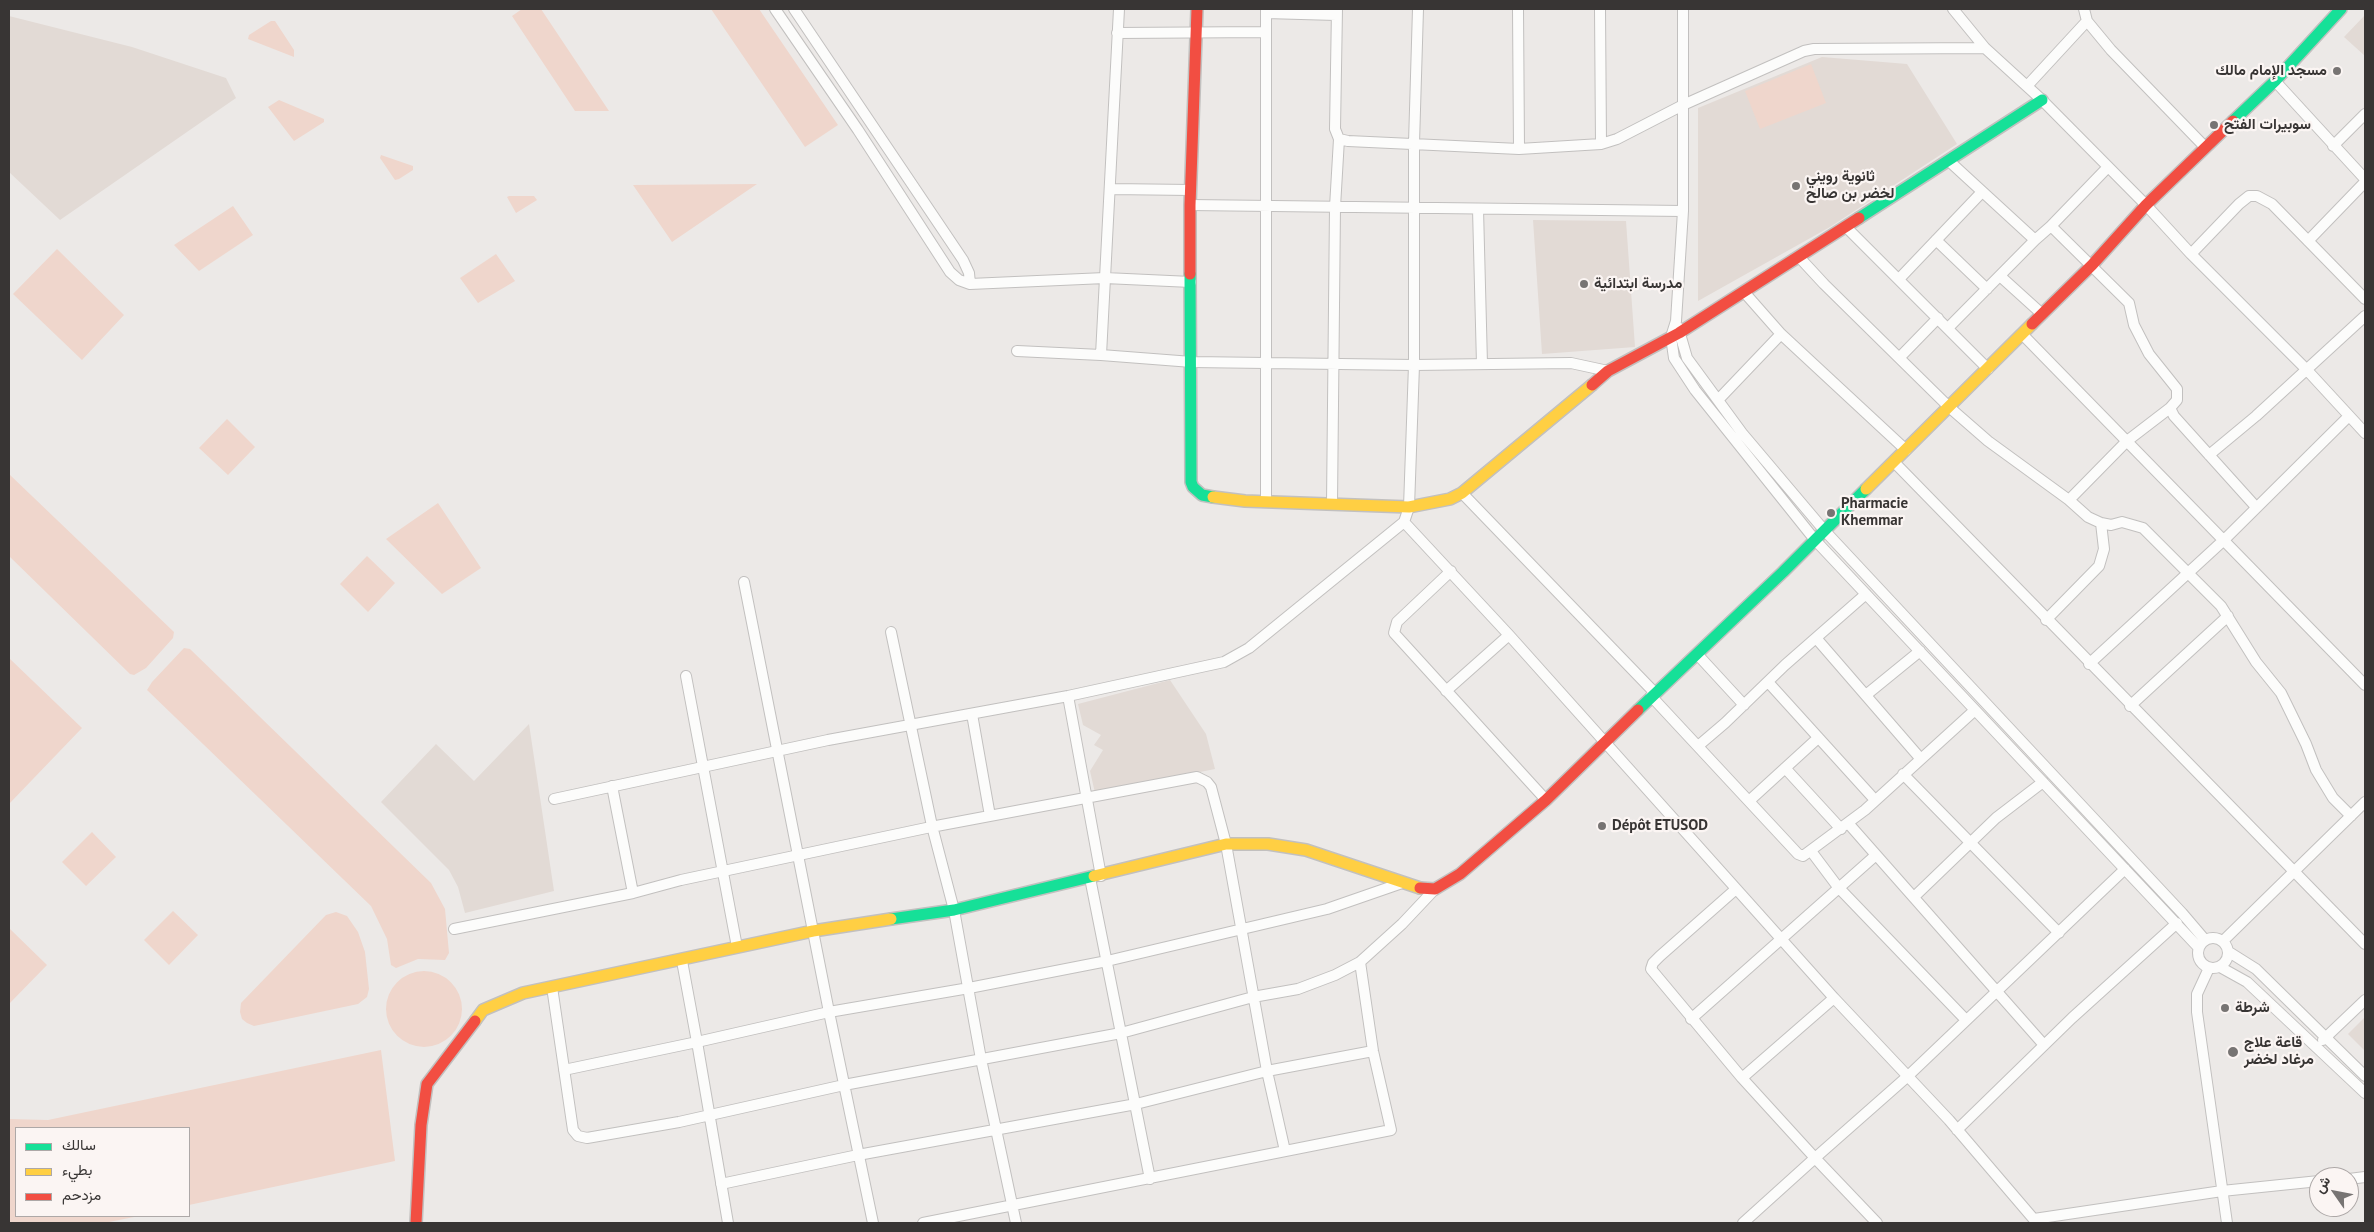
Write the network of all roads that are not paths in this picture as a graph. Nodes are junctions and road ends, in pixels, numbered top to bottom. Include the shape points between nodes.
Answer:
1 (775, 9) edge
2 (794, 9) edge
3 (1119, 9) edge
4 (1197, 9) edge
5 (1418, 9) edge
6 (1518, 9) edge
7 (1600, 9) edge
8 (1683, 9) edge
9 (1952, 9) edge
10 (2084, 9) edge
11 (2341, 9) edge
12 (1266, 11) edge
13 (1337, 12) edge
14 (2087, 21) junction
15 (1196, 31) junction
16 (1117, 32) junction
17 (1266, 32) junction
18 (1985, 48) junction
19 (2275, 81) junction
20 (2027, 86) junction
21 (2042, 100) junction
22 (1683, 105) junction
23 (2365, 114) edge
24 (1339, 139) junction
25 (1414, 143) junction
26 (1601, 144) junction
27 (2333, 146) junction
28 (2205, 147) junction
29 (1520, 149) junction
30 (1949, 161) junction
31 (2108, 167) junction
32 (2365, 180) edge
33 (1110, 189) junction
34 (1191, 190) junction
35 (1982, 192) junction
36 (2146, 204) junction
37 (1190, 206) junction
38 (1265, 206) junction
39 (1335, 207) junction
40 (1414, 208) junction
41 (1478, 209) junction
42 (1683, 211) junction
43 (2051, 226) junction
44 (1846, 227) junction
45 (1936, 240) junction
46 (2036, 240) junction
47 (2308, 241) junction
48 (2190, 254) junction
49 (1799, 257) junction
50 (2092, 265) junction
51 (2000, 276) junction
52 (1105, 278) junction
53 (1899, 279) junction
54 (1191, 282) junction
55 (970, 284) junction
56 (1987, 289) junction
57 (1744, 292) junction
58 (2365, 299) edge
59 (2042, 314) junction
60 (2365, 316) edge
61 (1938, 318) junction
62 (1948, 328) junction
63 (1781, 334) junction
64 (2022, 334) junction
65 (1675, 335) junction
66 (1017, 351) dead end
67 (1101, 355) junction
68 (1900, 357) junction
69 (1192, 362) junction
70 (1266, 363) junction
71 (1333, 364) junction
72 (1482, 364) junction
73 (1414, 365) junction
74 (1988, 369) junction
75 (2306, 369) junction
76 (1608, 371) junction
77 (1718, 400) junction
78 (1949, 407) junction
79 (2170, 408) junction
80 (2349, 416) junction
81 (2365, 433) edge
82 (2127, 441) junction
83 (1906, 450) junction
84 (2208, 456) junction
85 (1894, 462) junction
86 (1462, 493) junction
87 (2069, 500) junction
88 (1266, 501) junction
89 (1332, 504) junction
90 (1409, 507) junction
91 (2256, 507) junction
92 (1404, 522) junction
93 (2101, 523) junction
94 (1824, 530) junction
95 (2225, 538) junction
96 (1815, 540) junction
97 (1451, 571) junction
98 (2188, 573) junction
99 (744, 582) dead end
100 (1866, 594) junction
101 (2228, 616) junction
102 (2046, 620) junction
103 (891, 632) dead end
104 (1509, 635) junction
105 (1816, 638) junction
106 (1920, 652) junction
107 (1697, 654) junction
108 (2090, 664) junction
109 (686, 676) dead end
110 (1768, 682) junction
111 (2365, 684) edge
112 (1446, 691) junction
113 (1653, 695) junction
114 (1866, 695) junction
115 (1068, 696) junction
116 (1744, 705) junction
117 (2130, 706) junction
118 (1975, 710) junction
119 (972, 714) junction
120 (911, 725) junction
121 (1818, 738) junction
122 (1606, 742) junction
123 (1698, 746) junction
124 (777, 751) junction
125 (1920, 758) junction
126 (702, 767) junction
127 (1785, 768) junction
128 (1903, 774) junction
129 (2043, 782) junction
130 (612, 786) junction
131 (554, 799) dead end
132 (1087, 799) junction
133 (1546, 800) junction
134 (1875, 800) junction
135 (1750, 801) junction
136 (2365, 802) edge
137 (990, 816) junction
138 (2351, 816) junction
139 (932, 826) junction
140 (1845, 826) junction
141 (1970, 843) junction
142 (1226, 844) junction
143 (1811, 852) junction
144 (798, 855) junction
145 (2125, 870) junction
146 (721, 872) junction
147 (2294, 872) junction
148 (1096, 876) junction
149 (1402, 883) junction
150 (1838, 887) junction
151 (1736, 888) junction
152 (1435, 889) junction
153 (633, 893) junction
154 (1914, 896) junction
155 (954, 910) junction
156 (2177, 922) junction
157 (1241, 928) junction
158 (454, 929) dead end
159 (813, 931) junction
160 (2058, 933) junction
161 (1782, 939) junction
162 (2223, 940) junction
163 (2202, 944) junction
164 (2365, 944) edge
165 (737, 947) junction
166 (2229, 952) junction
167 (682, 960) junction
168 (1107, 961) junction
169 (1360, 962) junction
170 (2220, 967) junction
171 (2209, 968) junction
172 (552, 987) junction
173 (969, 988) junction
174 (1997, 990) junction
175 (1253, 997) junction
176 (1834, 998) junction
177 (2365, 1000) edge
178 (829, 1012) junction
179 (1692, 1019) junction
180 (1966, 1020) junction
181 (1121, 1033) junction
182 (2326, 1037) junction
183 (697, 1042) junction
184 (2044, 1045) junction
185 (2316, 1046) junction
186 (1373, 1051) junction
187 (981, 1059) junction
188 (564, 1070) junction
189 (1267, 1071) junction
190 (1908, 1076) junction
191 (2365, 1076) edge
192 (1742, 1078) junction
193 (844, 1084) junction
194 (2365, 1093) edge
195 (1136, 1104) junction
196 (708, 1116) junction
197 (996, 1130) junction
198 (1957, 1130) junction
199 (1285, 1151) junction
200 (858, 1155) junction
201 (1815, 1158) junction
202 (1150, 1179) junction
203 (2309, 1182) edge
204 (722, 1184) junction
205 (2222, 1192) junction
206 (1012, 1204) junction
207 (950, 1220) edge
208 (2035, 1221) edge
209 (416, 1223) edge
210 (728, 1223) edge
211 (873, 1223) edge
212 (923, 1223) edge
213 (1016, 1223) edge
214 (1743, 1223) edge
215 (1877, 1223) edge
216 (2227, 1223) edge

1 - 55 street via 950,272
2 - 55 street via 966,264
3 - 16 street
4 - 15 street
5 - 25 street
6 - 29 street
7 - 26 street
8 - 22 street
9 - 18 street
10 - 14 street
11 - 19 street
12 - 13 street
12 - 17 street
13 - 24 street via 1335,129
14 - 20 street
14 - 28 street
15 - 16 street
15 - 17 street
15 - 34 street
16 - 33 street
17 - 38 street
18 - 20 street
18 - 22 street via 1814,48
19 - 27 street
19 - 28 street
20 - 21 street
21 - 30 street
21 - 31 street
22 - 26 street
22 - 42 street
23 - 27 street
24 - 25 street
24 - 39 street
25 - 29 street
25 - 40 street
26 - 29 street
27 - 32 street
28 - 36 street
30 - 35 street
30 - 44 street
31 - 36 street
31 - 43 street
32 - 47 street
33 - 34 street
33 - 52 street
34 - 37 street
35 - 45 street
35 - 46 street
36 - 48 street
36 - 50 street
37 - 38 street
37 - 54 street
38 - 39 street
38 - 70 street
39 - 40 street
39 - 71 street
40 - 41 street
40 - 73 street
41 - 42 street
41 - 72 street
42 - 65 street
43 - 46 street
43 - 50 street
44 - 49 street
44 - 53 street
45 - 53 street
45 - 56 street
46 - 51 street
47 - 48 street via 2272,204 2252,195
47 - 58 street
48 - 75 street
49 - 57 street
49 - 68 street
50 - 59 street
50 - 79 street via 2128,303 2134,325 2149,354 2176,389 2177,400
51 - 56 street
51 - 59 street
52 - 54 street
52 - 55 street
52 - 67 street
53 - 61 street
54 - 69 street
56 - 62 street
57 - 63 street
57 - 65 street
59 - 64 street
60 - 75 street
61 - 62 street
61 - 68 street
62 - 74 street
63 - 77 street
63 - 83 street
64 - 74 street
64 - 82 street
65 - 76 street
65 - 77 street via 1687,358
65 - 96 street via 1674,358 1695,390
66 - 67 street
67 - 69 street
68 - 78 street
69 - 70 street
69 - 88 street via 1193,487 1202,495
70 - 71 street
70 - 88 street
71 - 73 street
71 - 89 street
72 - 73 street
72 - 76 street via 1571,363
73 - 90 street
74 - 78 street
75 - 80 street
75 - 84 street
76 - 86 street
77 - 94 street
78 - 83 street
78 - 87 street via 2005,454
79 - 82 street
79 - 84 street
80 - 81 street
80 - 91 street
82 - 87 street
82 - 95 street
83 - 85 street
84 - 91 street
85 - 94 street
85 - 102 street
86 - 90 street via 1437,503
86 - 113 street
87 - 93 street via 2088,517
88 - 89 street
89 - 90 street
90 - 92 street
91 - 95 street
92 - 97 street
92 - 115 street via 1249,648 1224,662
93 - 98 street via 2122,522 2143,528
93 - 102 street via 2104,549 2099,566
94 - 96 street
94 - 163 street via 2182,913
95 - 98 street
95 - 111 street
96 - 100 street
96 - 107 street
97 - 104 street
97 - 112 street via 1405,612 1394,627 1397,638
98 - 101 street
98 - 108 street
99 - 124 street
100 - 105 street
100 - 106 street
101 - 117 street
101 - 138 street via 2256,662 2281,693 2316,770 2333,798
102 - 108 street
103 - 120 street
104 - 112 street
104 - 122 street
105 - 110 street
105 - 114 street
106 - 114 street
106 - 118 street
107 - 113 street
107 - 116 street
108 - 117 street
109 - 126 street
110 - 116 street
110 - 121 street
112 - 133 street
113 - 122 street
113 - 123 street
114 - 125 street
115 - 119 street
115 - 132 street
116 - 123 street
117 - 147 street
118 - 125 street
118 - 129 street
119 - 120 street
119 - 137 street
120 - 124 street
120 - 139 street
121 - 127 street
121 - 134 street
122 - 133 street
122 - 151 street
123 - 135 street
124 - 126 street
124 - 144 street
125 - 128 street
126 - 130 street
126 - 146 street
127 - 135 street
127 - 140 street
128 - 134 street
128 - 141 street
129 - 141 street via 1996,818
129 - 145 street
130 - 131 street
130 - 153 street
132 - 137 street
132 - 142 street via 1203,779 1211,788
132 - 148 street
133 - 152 street via 1460,874
134 - 140 street
135 - 143 street via 1798,854 1805,856
136 - 138 street
137 - 139 street
138 - 147 street
139 - 144 street
139 - 155 street
140 - 143 street
140 - 150 street via 1876,855
140 - 154 street
141 - 154 street
141 - 160 street
142 - 148 street
142 - 149 street via 1268,844 1306,850
142 - 157 street
143 - 150 street
144 - 146 street
144 - 159 street
145 - 156 street
145 - 160 street
146 - 153 street
146 - 165 street
147 - 162 street
147 - 164 street
148 - 155 street
148 - 168 street
149 - 152 street
149 - 157 street via 1326,909
150 - 161 street
150 - 180 street
151 - 161 street
151 - 179 street via 1651,966 1655,976
152 - 169 street
153 - 158 street
154 - 174 street
155 - 159 street
155 - 173 street
156 - 163 street
156 - 184 street
157 - 168 street
157 - 175 street
159 - 165 street
159 - 178 street
160 - 174 street
161 - 176 street
161 - 179 street
162 - 163 street via 2217,938
162 - 166 street
163 - 171 street via 2199,960
165 - 167 street
166 - 170 street
166 - 182 street via 2256,968
167 - 172 street
167 - 183 street
168 - 173 street
168 - 181 street
169 - 175 street via 1316,983
169 - 186 street
170 - 171 street
170 - 185 street via 2247,982
171 - 205 street via 2197,994 2198,1012
172 - 188 street
172 - 209 street via 523,993 483,1010 427,1084 421,1125
173 - 178 street
173 - 187 street
174 - 180 street
174 - 184 street
175 - 181 street
175 - 189 street
176 - 190 street
176 - 192 street
177 - 182 street
178 - 183 street
178 - 193 street
179 - 192 street
180 - 190 street
181 - 187 street
181 - 195 street
182 - 185 street
182 - 191 street
183 - 188 street
183 - 196 street
184 - 198 street
185 - 194 street
186 - 189 street
186 - 199 street via 1391,1130
187 - 193 street
187 - 197 street
188 - 196 street via 573,1130 582,1138
189 - 195 street
189 - 199 street
190 - 198 street
190 - 201 street
192 - 201 street
193 - 196 street
193 - 200 street
195 - 197 street
195 - 202 street
196 - 204 street
197 - 200 street
197 - 206 street
198 - 208 street
199 - 202 street
200 - 204 street
200 - 211 street
201 - 214 street
201 - 215 street
202 - 206 street
203 - 205 street
204 - 210 street
205 - 208 street
205 - 216 street
206 - 207 street
206 - 213 street
207 - 212 street

